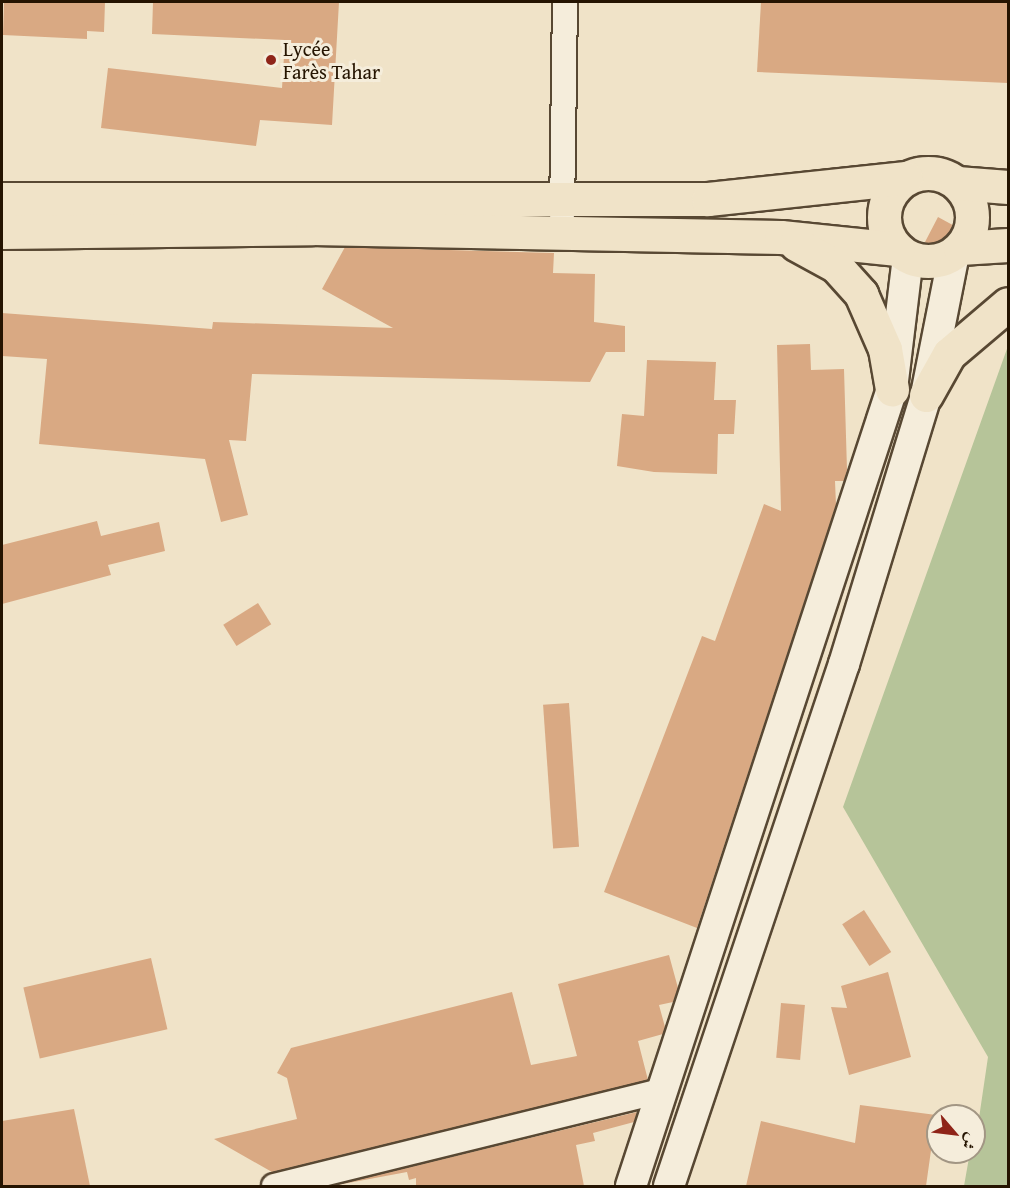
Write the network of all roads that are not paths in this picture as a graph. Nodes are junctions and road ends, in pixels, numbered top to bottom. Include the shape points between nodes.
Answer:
1 (565, 2) edge
2 (906, 178) junction
3 (957, 183) junction
4 (1008, 187) edge
5 (563, 198) junction
6 (2, 199) edge
7 (2, 232) edge
8 (561, 233) junction
9 (781, 237) junction
10 (1008, 245) edge
11 (957, 250) junction
12 (903, 253) junction
13 (1008, 304) edge
14 (892, 389) junction
15 (926, 395) junction
16 (662, 1091) junction
17 (274, 1186) edge
18 (631, 1186) edge
19 (669, 1186) edge

1 - 5 street
2 - 3 main road via 932,172
2 - 5 main road via 739,197
2 - 12 main road via 888,198 884,211 887,231
3 - 4 main road
3 - 11 main road via 967,194 973,222
5 - 6 main road
5 - 8 street
7 - 8 main road via 312,228
8 - 9 main road
9 - 12 main road
9 - 14 main road via 829,262 861,294 885,349
10 - 11 main road
11 - 12 main road via 924,261
11 - 15 street
12 - 14 street
13 - 15 main road via 949,354
14 - 16 street
15 - 19 street via 844,664
16 - 17 street
16 - 18 street

